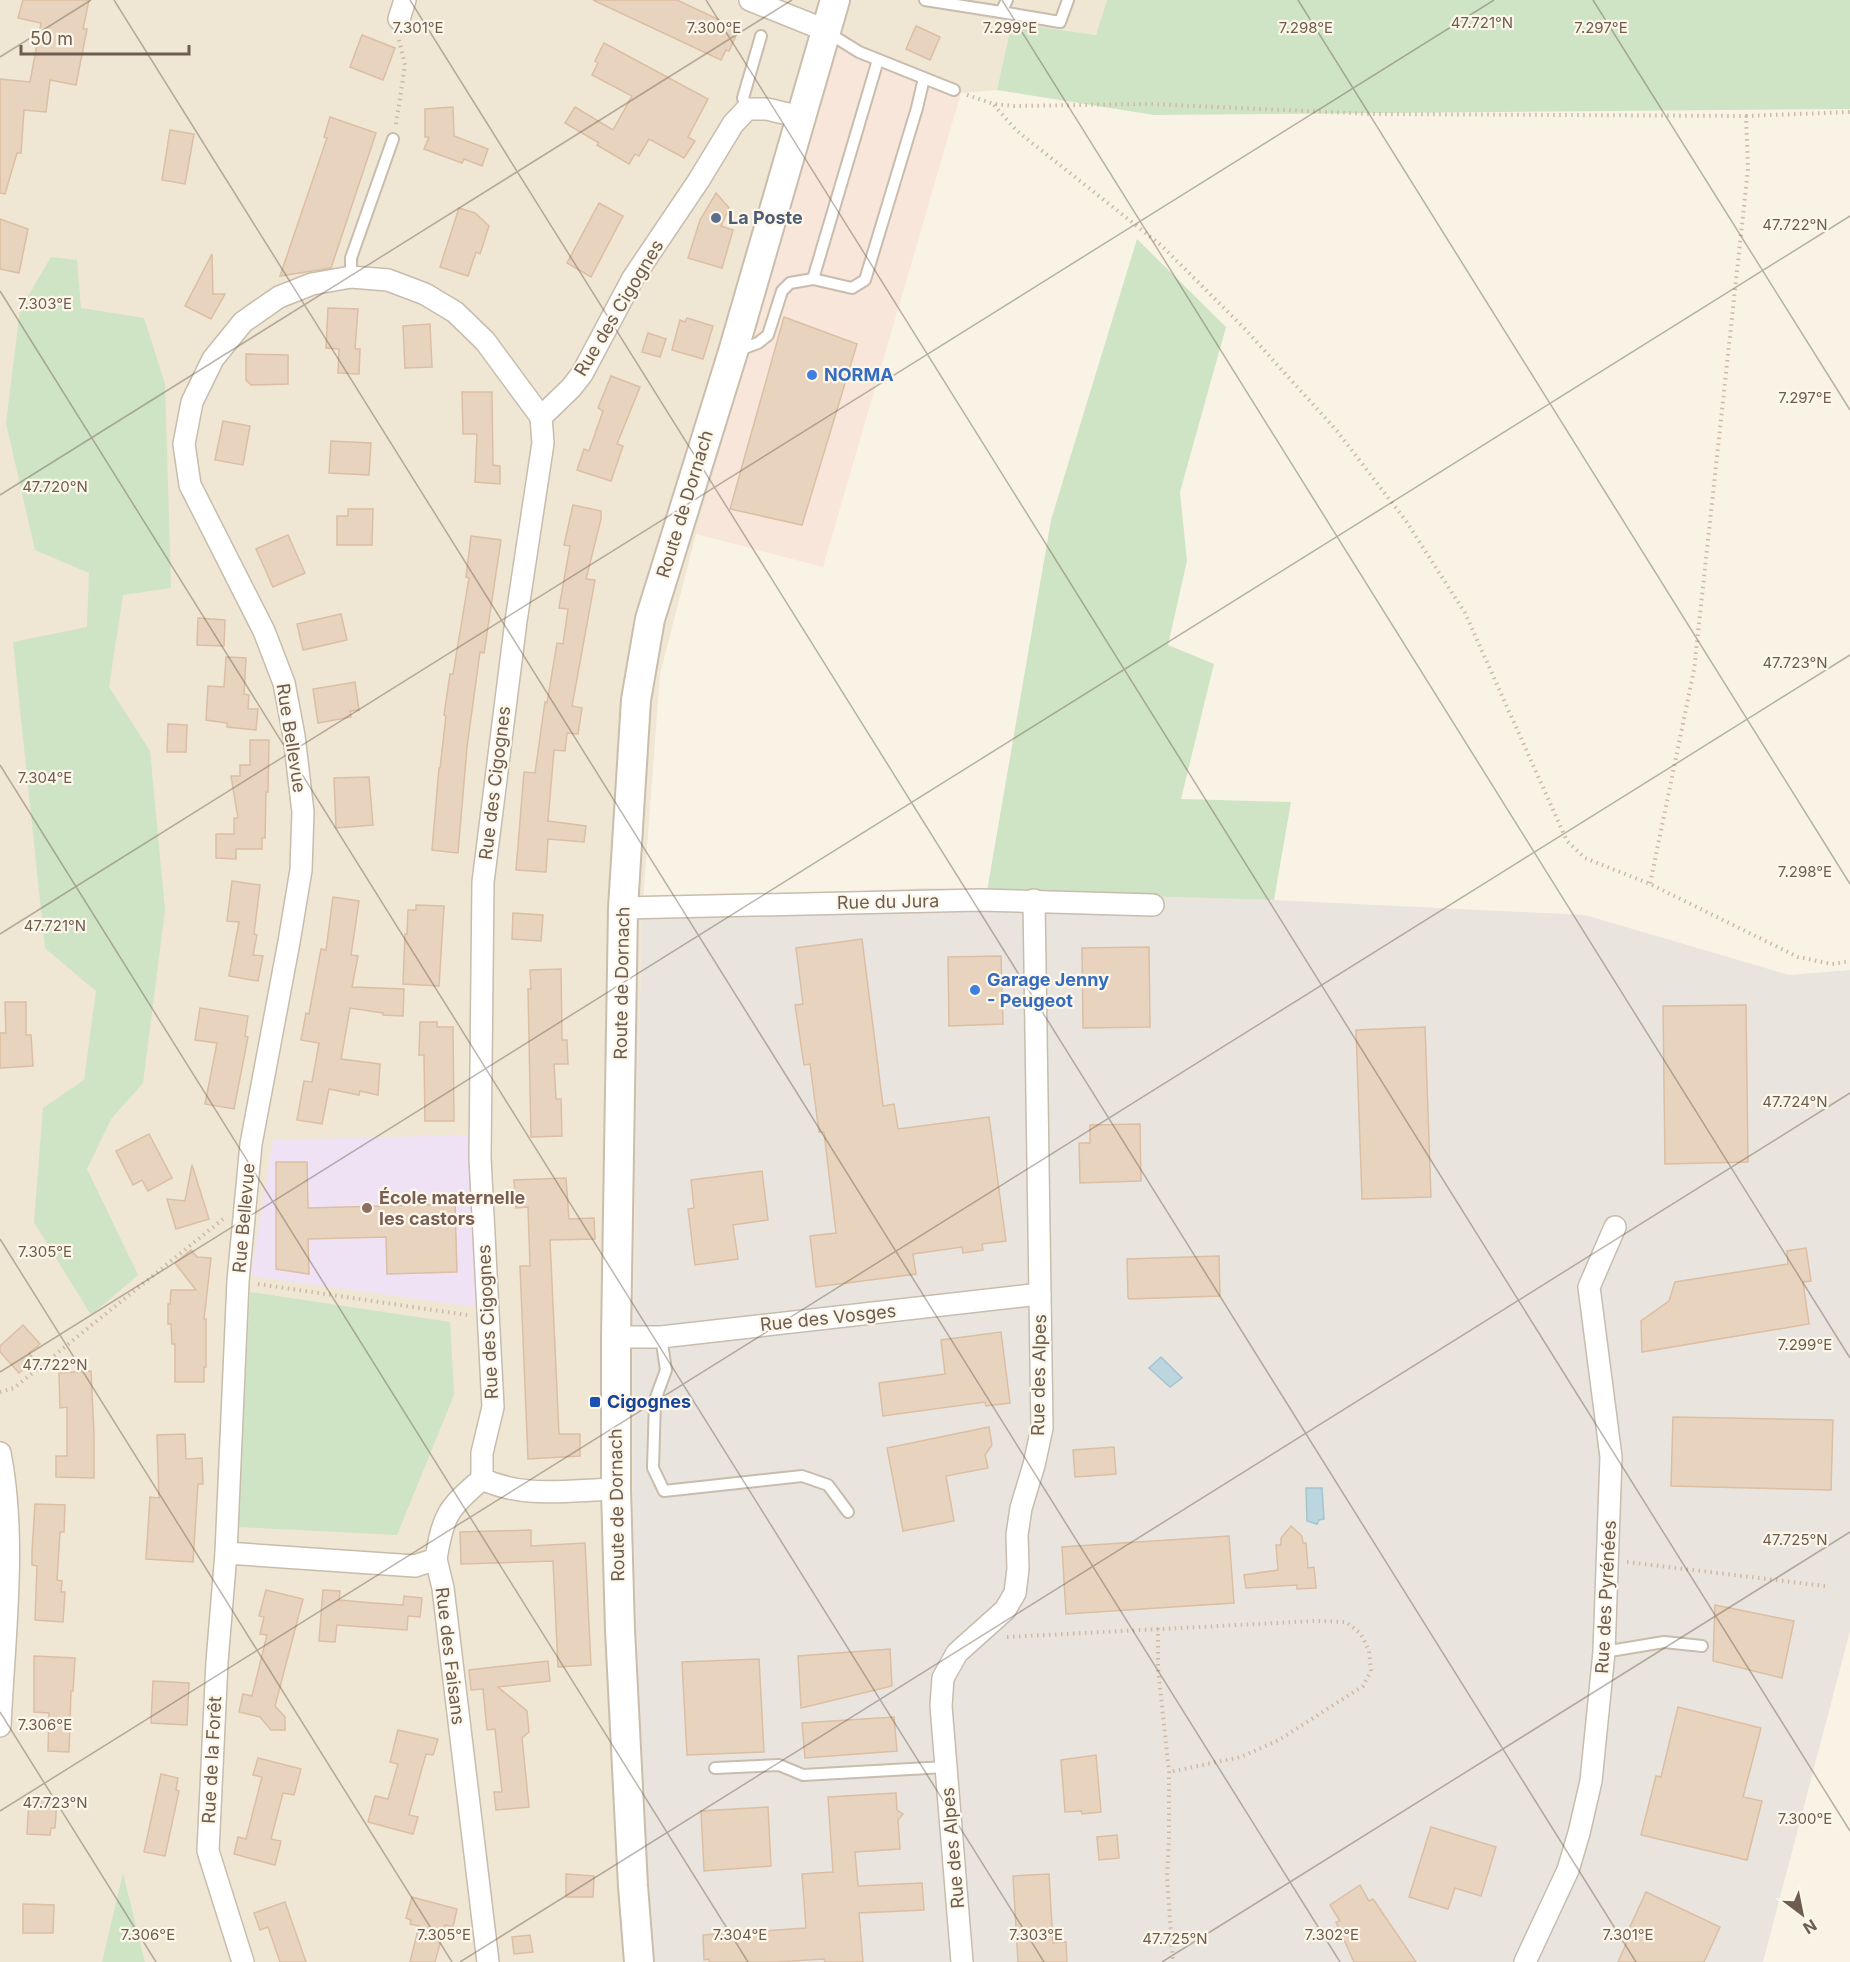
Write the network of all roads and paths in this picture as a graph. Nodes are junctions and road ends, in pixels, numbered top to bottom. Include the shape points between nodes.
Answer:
1 (750, 0) edge
2 (835, 0) edge
3 (925, 0) edge
4 (1007, 0) edge
5 (1068, 0) edge
6 (402, 9) edge
7 (1001, 12) junction
8 (825, 30) junction
9 (761, 36) dead end
10 (878, 60) junction
11 (924, 78) junction
12 (954, 90) joint
13 (994, 104) junction
14 (747, 109) junction
15 (1850, 112) edge
16 (1746, 116) junction
17 (800, 117) junction
18 (393, 139) joint
19 (351, 277) junction
20 (813, 279) junction
21 (733, 352) junction
22 (541, 417) junction
23 (1650, 884) junction
24 (1034, 900) junction
25 (1154, 905) dead end
26 (623, 908) junction
27 (1850, 961) edge
28 (244, 1215) junction
29 (1615, 1227) dead end
30 (238, 1281) junction
31 (1040, 1294) junction
32 (488, 1318) junction
33 (616, 1336) junction
34 (661, 1337) junction
35 (0, 1392) edge
36 (0, 1453) edge
37 (482, 1479) junction
38 (616, 1489) junction
39 (848, 1512) dead end
40 (226, 1553) junction
41 (436, 1559) junction
42 (1609, 1560) junction
43 (1826, 1586) dead end
44 (983, 1629) junction
45 (1158, 1629) junction
46 (1702, 1646) dead end
47 (1604, 1652) junction
48 (0, 1726) edge
49 (946, 1767) junction
50 (715, 1768) dead end
51 (1169, 1772) junction
52 (243, 1962) edge
53 (488, 1962) edge
54 (639, 1962) edge
55 (962, 1962) edge
56 (1173, 1962) edge
57 (1524, 1962) edge

1 - 8 street
2 - 8 main road, Route de Dornach
3 - 7 lane
4 - 7 lane
5 - 7 lane via 1060,22
6 - 18 path via 399,39 405,65
8 - 10 lane
8 - 17 main road, Route de Dornach
9 - 14 lane via 743,98
10 - 11 lane
10 - 20 lane
11 - 12 lane
11 - 20 lane via 866,280 852,288
12 - 13 path
13 - 16 path via 1150,104 1374,114
13 - 23 path via 1017,130 1162,246 1245,329 1337,431 1406,521 1465,613 1567,841 1585,858
14 - 17 street
14 - 22 street, Rue des Cigognes via 733,124 633,278 582,374
15 - 16 path
16 - 23 path via 1748,169 1694,670
17 - 21 main road, Route de Dornach
18 - 19 lane via 351,258
19 - 22 street, Rue Bellevue via 388,280 425,294 456,312 485,341
19 - 28 street, Rue Bellevue via 312,284 279,297 243,322 213,359 192,402 184,444 190,486 264,630 284,683 303,812 301,870 251,1144
20 - 21 lane via 790,283 782,291 768,335
21 - 26 main road, Route de Dornach via 650,619 636,700
22 - 32 street, Rue des Cigognes via 543,443 483,882 480,1158
23 - 27 path via 1798,957 1832,964
24 - 25 street, Rue du Jura
24 - 26 street, Rue du Jura
24 - 31 street, Rue des Alpes
26 - 33 main road, Route de Dornach
28 - 30 street, Rue Bellevue
28 - 35 path via 227,1217 14,1388
29 - 42 street, Rue des Pyrénées via 1589,1287 1611,1457
30 - 32 path
30 - 40 street, Rue Bellevue
31 - 34 street, Rue des Vosges
31 - 44 street, Rue des Alpes via 1042,1428 1021,1508 1015,1593 1005,1610
32 - 37 street, Rue des Cigognes via 493,1407 482,1453
33 - 34 street, Rue des Vosges
33 - 38 main road, Route de Dornach
34 - 39 lane via 666,1370 655,1400 653,1468 664,1491 802,1476 828,1485
36 - 48 street via 9,1528
37 - 38 street via 530,1493
37 - 41 street via 447,1514
38 - 54 main road, Route de Dornach
40 - 41 street, Rue des Faisans via 415,1566
40 - 52 street, Rue de la Forêt via 208,1851
41 - 53 street, Rue des Faisans via 443,1588
42 - 43 path
42 - 47 street, Rue des Pyrénées
44 - 45 path via 1000,1638
44 - 49 street, Rue des Alpes via 957,1653 943,1678
45 - 51 path
45 - 51 path via 1346,1622 1361,1634 1369,1651 1371,1671 1363,1686 1279,1740 1241,1757
46 - 47 lane via 1664,1642
47 - 57 street, Rue des Pyrénées via 1591,1781 1580,1833 1568,1870
49 - 50 lane via 803,1775 779,1765
49 - 55 street, Rue des Alpes
51 - 56 path via 1167,1876

